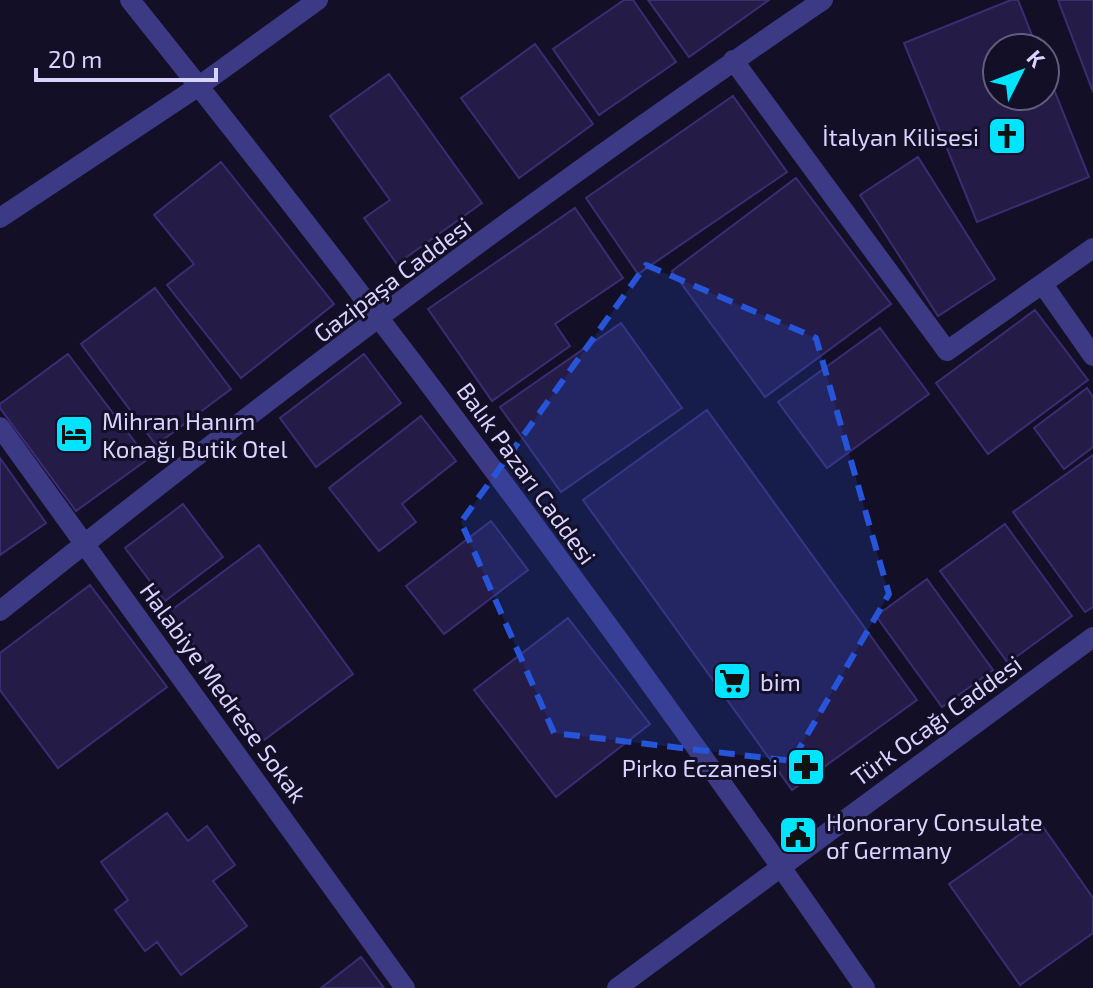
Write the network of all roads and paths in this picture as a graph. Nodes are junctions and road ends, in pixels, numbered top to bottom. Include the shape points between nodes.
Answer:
1 (130, 0) edge
2 (318, 0) edge
3 (820, 1) edge
4 (733, 60) junction
5 (199, 86) junction
6 (0, 218) edge
7 (1093, 248) edge
8 (1044, 286) junction
9 (382, 319) junction
10 (1093, 356) edge
11 (0, 427) edge
12 (85, 544) junction
13 (0, 611) edge
14 (1093, 637) edge
15 (781, 865) junction
16 (405, 988) edge
17 (617, 988) edge
18 (865, 988) edge

1 - 5 street, Balık Pazarı Caddesi
2 - 5 street
3 - 4 street, Gazipaşa Caddesi
4 - 8 street via 947,351
4 - 9 street, Gazipaşa Caddesi
5 - 6 street
5 - 9 street, Balık Pazarı Caddesi
7 - 8 street
8 - 10 street
9 - 12 street, Gazipaşa Caddesi
9 - 15 street, Balık Pazarı Caddesi
11 - 12 street, Halabiye Medrese Sokak
12 - 13 street, Gazipaşa Caddesi
12 - 16 street, Halabiye Medrese Sokak
14 - 15 street, Türk Ocağı Caddesi
15 - 17 street, Türk Ocağı Caddesi
15 - 18 street, Balık Pazarı Caddesi

